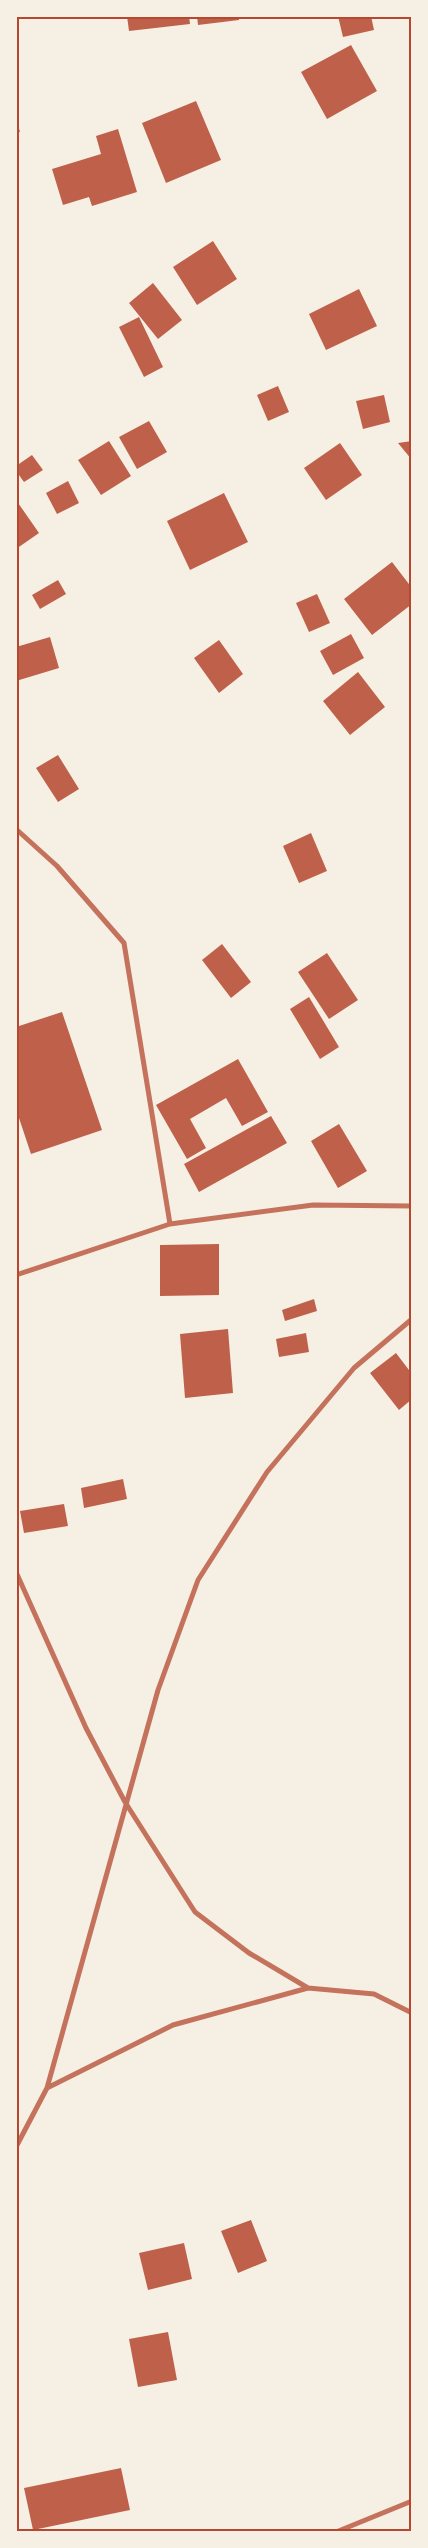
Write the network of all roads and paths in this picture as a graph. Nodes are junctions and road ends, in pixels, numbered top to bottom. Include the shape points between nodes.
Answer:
1 (16, 830) edge
2 (412, 1206) edge
3 (170, 1224) junction
4 (16, 1275) edge
5 (412, 1319) edge
6 (16, 1572) edge
7 (125, 1802) junction
8 (308, 1988) junction
9 (412, 2013) edge
10 (47, 2088) junction
11 (16, 2147) edge
12 (412, 2501) edge
13 (336, 2532) edge

1 - 3 street via 57,866 124,943
2 - 3 street via 312,1205
3 - 4 street
5 - 7 street via 354,1368 267,1472 198,1580 158,1690
6 - 7 street via 86,1728
7 - 8 street via 195,1912 249,1953
7 - 10 street
8 - 9 street via 374,1994
8 - 10 street via 172,2025
10 - 11 street
12 - 13 street

